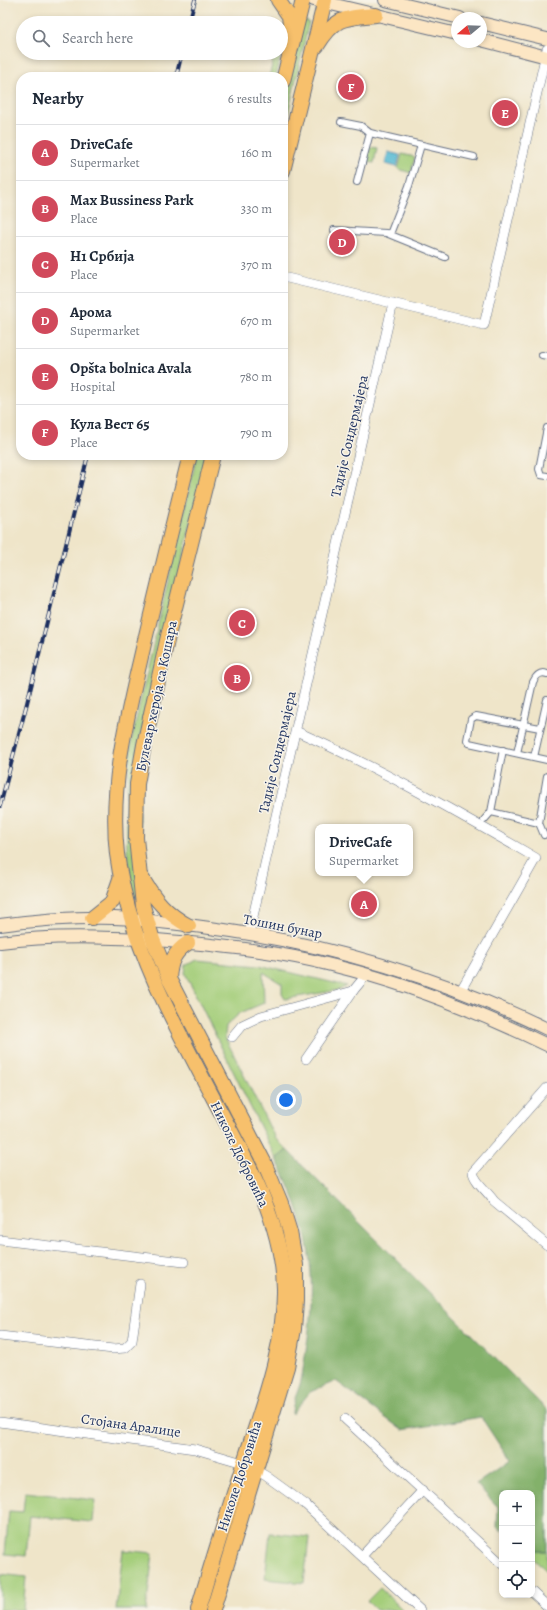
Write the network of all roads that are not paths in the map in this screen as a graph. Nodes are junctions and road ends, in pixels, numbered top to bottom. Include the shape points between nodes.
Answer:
1 (278, 0) edge
2 (303, 0) edge
3 (385, 0) edge
4 (321, 1) edge
5 (376, 15) junction
6 (451, 16) edge
7 (487, 24) edge
8 (451, 33) edge
9 (547, 39) edge
10 (487, 41) edge
11 (291, 47) junction
12 (546, 54) edge
13 (311, 57) junction
14 (288, 60) edge
15 (288, 60) edge
16 (285, 72) edge
17 (341, 122) dead end
18 (370, 133) junction
19 (421, 145) junction
20 (288, 151) edge
21 (474, 157) dead end
22 (357, 182) dead end
23 (334, 230) dead end
24 (390, 234) junction
25 (445, 257) dead end
26 (288, 278) edge
27 (393, 303) junction
28 (547, 428) edge
29 (189, 460) edge
30 (212, 460) edge
31 (540, 464) junction
32 (547, 466) edge
33 (547, 476) edge
34 (547, 671) edge
35 (547, 700) edge
36 (523, 725) junction
37 (540, 728) junction
38 (296, 731) junction
39 (503, 750) junction
40 (517, 753) junction
41 (534, 757) junction
42 (547, 760) edge
43 (547, 776) edge
44 (491, 812) junction
45 (484, 820) dead end
46 (539, 823) junction
47 (544, 835) dead end
48 (140, 875) junction
49 (121, 877) junction
50 (92, 918) junction
51 (130, 919) junction
52 (146, 920) junction
53 (0, 925) edge
54 (189, 926) junction
55 (249, 934) junction
56 (137, 938) junction
57 (153, 940) junction
58 (0, 942) edge
59 (188, 943) junction
60 (367, 974) junction
61 (170, 979) junction
62 (461, 990) junction
63 (353, 991) junction
64 (547, 1029) edge
65 (232, 1037) dead end
66 (547, 1045) edge
67 (306, 1059) dead end
68 (547, 1088) edge
69 (0, 1240) edge
70 (547, 1244) edge
71 (184, 1262) dead end
72 (140, 1284) dead end
73 (0, 1336) edge
74 (345, 1419) dead end
75 (0, 1422) edge
76 (250, 1466) junction
77 (423, 1490) junction
78 (362, 1556) junction
79 (500, 1562) edge
80 (535, 1595) edge
81 (547, 1606) edge
82 (198, 1610) edge
83 (213, 1610) edge
84 (420, 1610) edge

1 - 11 main road via 289,16
2 - 11 main road
3 - 6 main road
4 - 5 main road
4 - 13 main road
5 - 8 main road
5 - 13 main road via 338,21 331,26
7 - 9 main road
10 - 12 main road
11 - 14 main road
12 - 27 street via 484,325
13 - 20 main road
15 - 16 main road
17 - 18 street via 361,126
18 - 19 street
18 - 22 street
19 - 21 street
19 - 24 street
23 - 24 street
24 - 25 street
26 - 27 street
27 - 38 street, Тадије Сондермајера
28 - 31 street
29 - 49 main road, Булевар хероја са Кошара via 121,742 115,805
30 - 48 main road, Булевар хероја са Кошара via 168,636 137,784
31 - 32 street
31 - 33 street via 540,472
34 - 36 street via 539,674 533,682
35 - 37 street
36 - 37 street
36 - 39 street via 476,716 471,719 467,737 469,743
36 - 40 street
37 - 41 street
38 - 55 street, Тадије Сондермајера
38 - 62 street via 386,774 536,858
39 - 40 street
39 - 44 street
40 - 41 street
41 - 42 street
43 - 46 street
44 - 45 street
44 - 46 street
46 - 47 street
48 - 52 main road, Булевар хероја са Кошара
48 - 54 main road via 158,903
49 - 50 main road via 112,902
49 - 51 main road, Булевар хероја са Кошара
50 - 51 main road, Тошин бунар
50 - 53 main road, Тошин бунар
51 - 52 main road, Тошин бунар
51 - 56 main road, Николе Добровића
52 - 54 main road, Тошин бунар
52 - 57 main road, Булевар хероја са Кошара
54 - 55 main road, Тошин бунар
55 - 62 main road, Тошин бунар via 339,952
56 - 57 main road, Тошин бунар
56 - 58 main road, Тошин бунар via 46,938
56 - 76 main road, Николе Добровића via 165,1004 258,1186 279,1250 284,1288 280,1331
57 - 59 main road, Тошин бунар
57 - 61 main road, Николе Добровића
59 - 60 main road, Тошин бунар via 275,954
59 - 61 main road via 175,955 170,967
60 - 63 street
60 - 66 main road, Тошин бунар via 458,1005
61 - 76 main road, Николе Добровића via 264,1162 286,1218 293,1247 296,1301 287,1367
62 - 64 main road, Тошин бунар
63 - 65 street via 261,1016 242,1025
63 - 67 street
68 - 70 street via 473,1172 476,1181 494,1201
69 - 71 street
72 - 73 street via 132,1342 122,1349
74 - 77 street
75 - 76 street, Стојана Аралице via 194,1449
76 - 78 street, Стојана Аралице via 306,1505
76 - 82 main road, Николе Добровића via 216,1546
76 - 83 main road, Николе Добровића
77 - 78 street
77 - 79 street
78 - 84 street, Стојана Аралице
80 - 81 street

